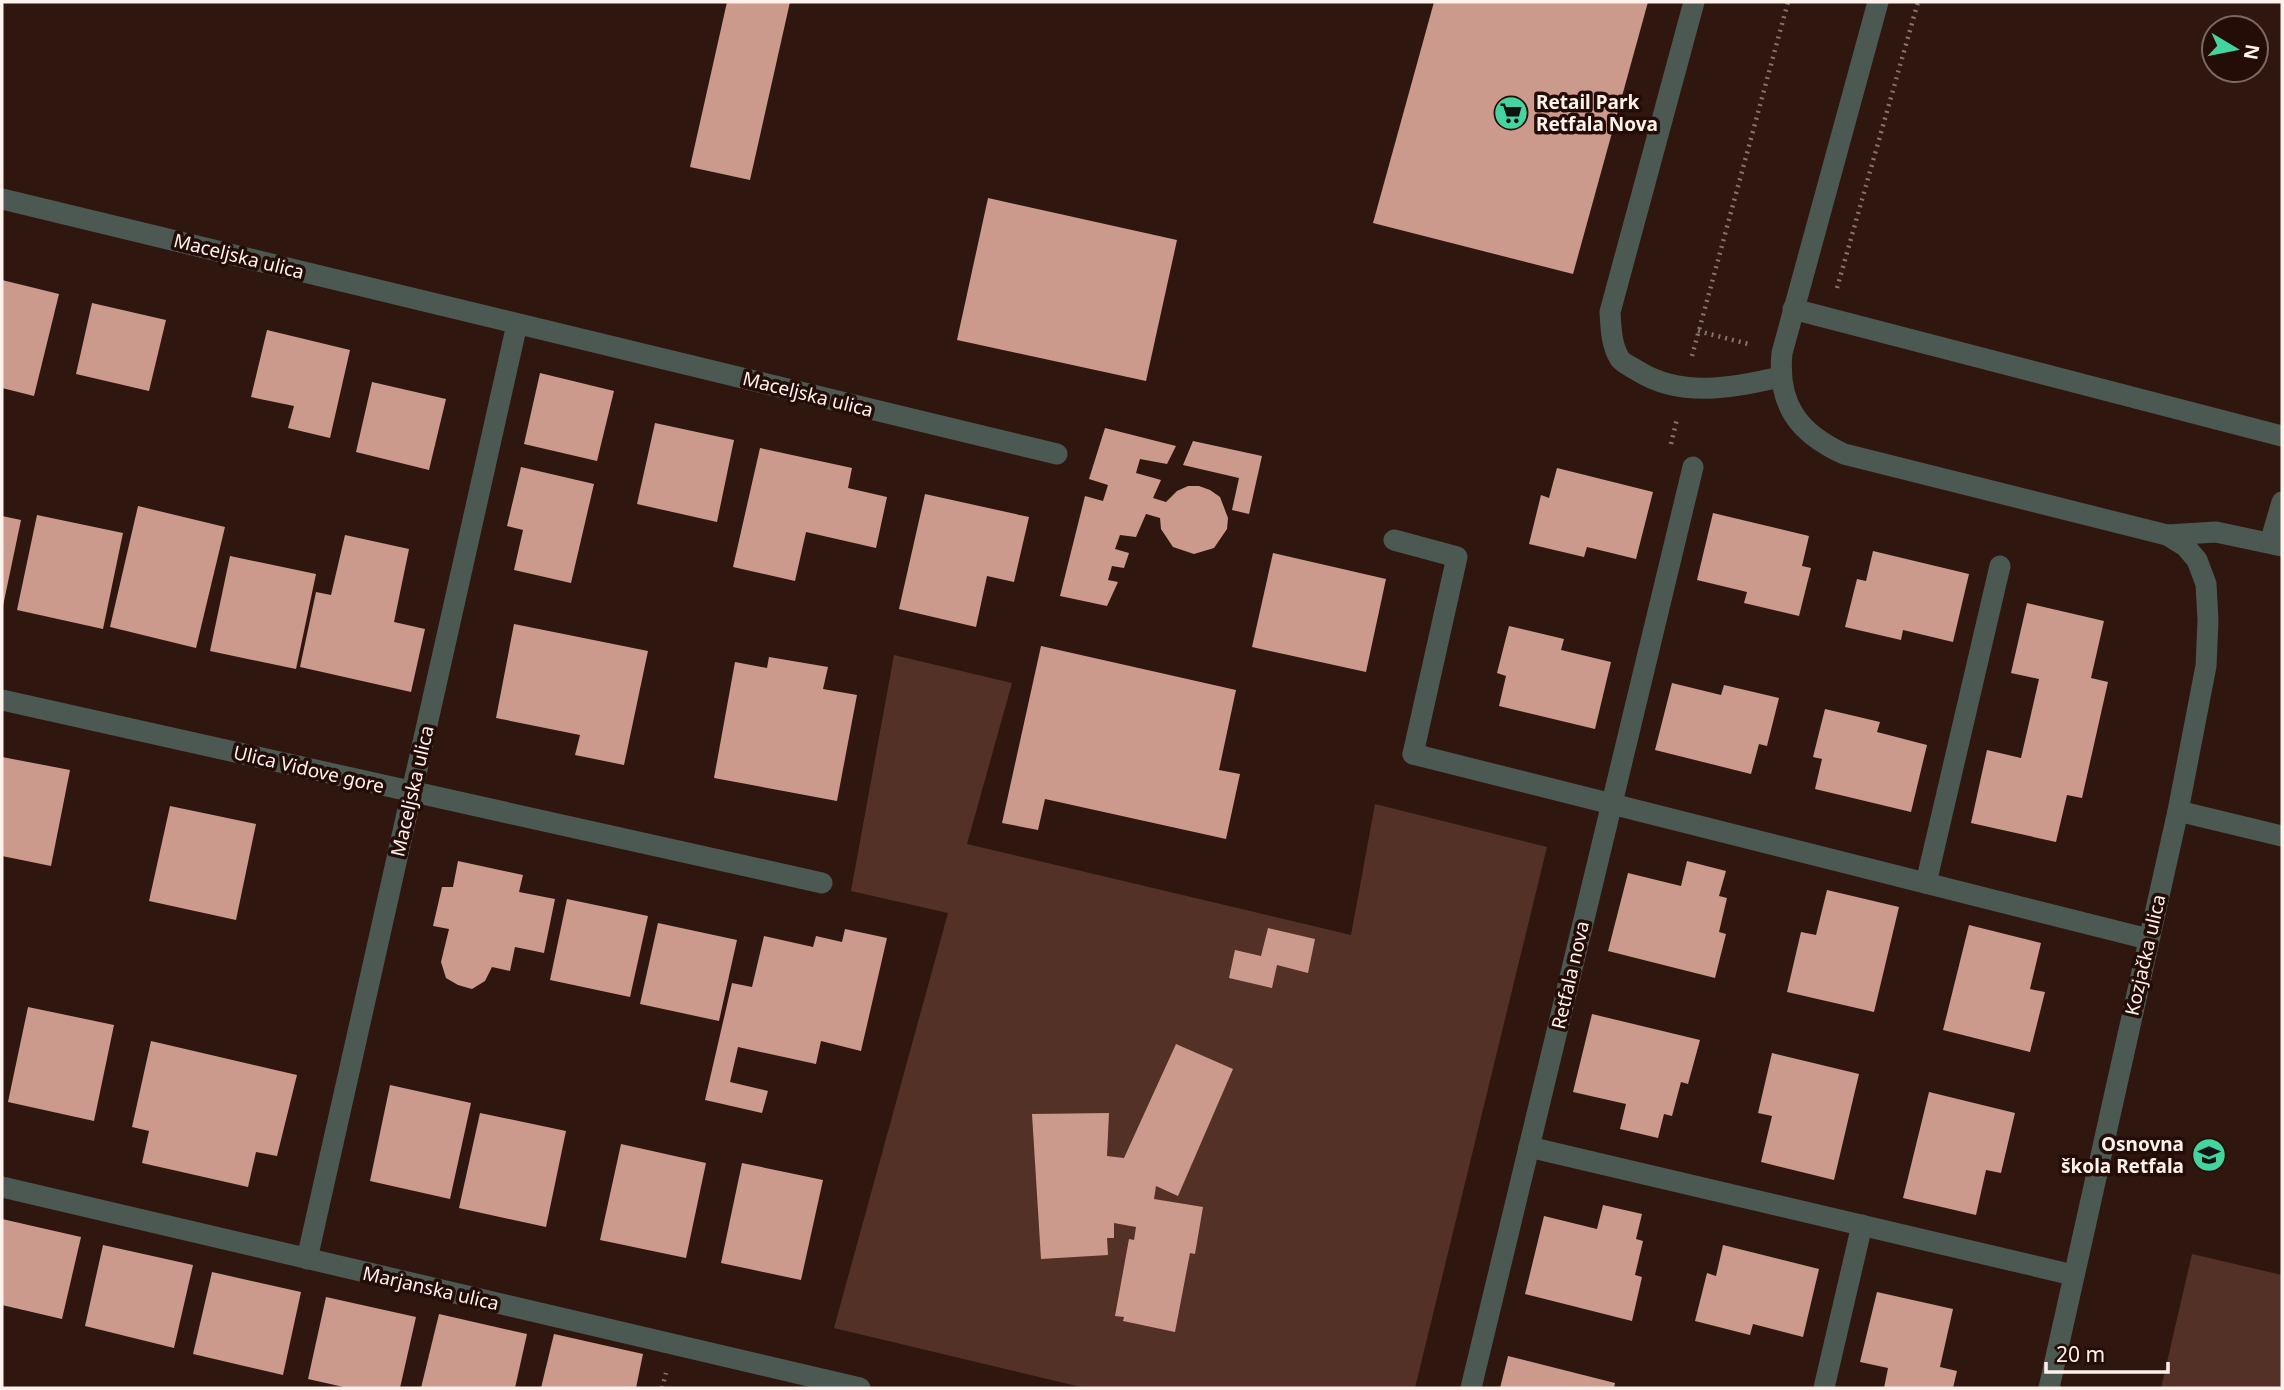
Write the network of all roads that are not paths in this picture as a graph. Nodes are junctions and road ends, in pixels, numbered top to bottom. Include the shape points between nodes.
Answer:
1 (1695, 2) edge
2 (1878, 2) edge
3 (2, 199) edge
4 (1793, 309) junction
5 (517, 324) junction
6 (1780, 377) junction
7 (2282, 436) edge
8 (1057, 454) dead end
9 (1693, 467) road end
10 (2282, 502) edge
11 (2167, 535) junction
12 (1394, 540) dead end
13 (2276, 544) edge
14 (2000, 566) dead end
15 (2, 700) edge
16 (412, 792) junction
17 (1611, 804) junction
18 (2178, 811) junction
19 (2282, 836) edge
20 (821, 883) dead end
21 (1926, 883) junction
22 (2148, 939) junction
23 (1529, 1147) junction
24 (2, 1187) edge
25 (1862, 1226) junction
26 (306, 1259) junction
27 (2073, 1275) junction
28 (860, 1388) edge
29 (1471, 1388) edge
30 (1824, 1388) edge
31 (2049, 1388) edge

1 - 6 street via 1610,312 1612,340 1621,360 1644,375 1684,388 1741,386
2 - 4 street
3 - 5 street, Maceljska ulica
4 - 6 street
4 - 7 street
5 - 8 street, Maceljska ulica
5 - 16 street, Maceljska ulica
6 - 11 street via 1786,403 1804,426 1821,444 1844,454
9 - 17 street, Retfala nova
10 - 13 street
11 - 13 street via 2216,532
11 - 18 street, Kozjačka ulica via 2197,560 2206,584 2208,620 2206,666
12 - 17 street via 1457,557 1413,754
14 - 21 street
15 - 16 street, Ulica Vidove gore
16 - 20 street, Ulica Vidove gore
16 - 26 street, Maceljska ulica
17 - 21 street
17 - 23 street, Retfala nova
18 - 19 street
18 - 22 street, Kozjačka ulica
21 - 22 street
22 - 27 street, Kozjačka ulica
23 - 25 street
23 - 29 street, Retfala nova
24 - 26 street, Marjanska ulica
25 - 27 street
25 - 30 street
26 - 28 street, Marjanska ulica
27 - 31 street, Kozjačka ulica

